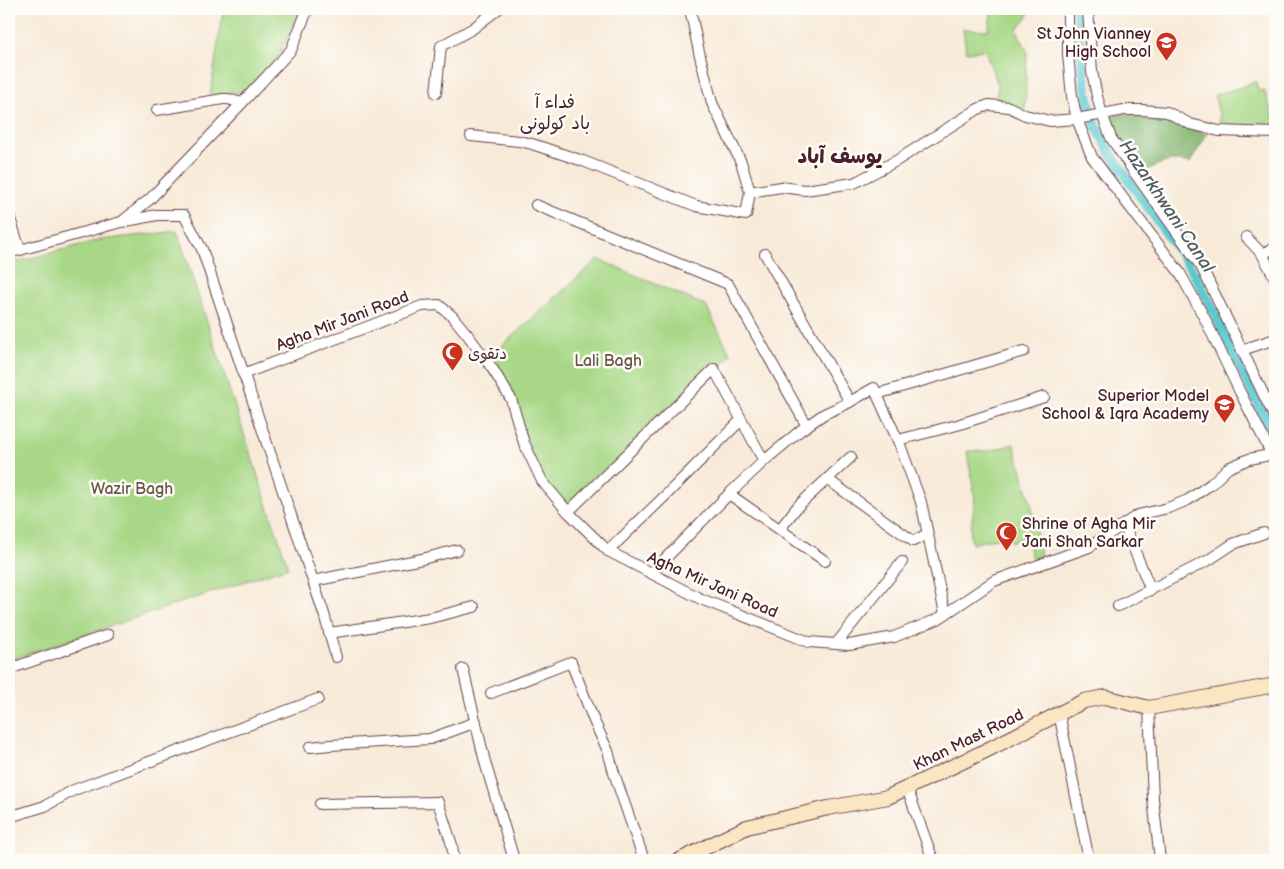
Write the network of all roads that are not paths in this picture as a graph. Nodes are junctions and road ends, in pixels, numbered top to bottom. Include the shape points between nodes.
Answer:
1 (308, 9) edge
2 (498, 9) edge
3 (690, 9) edge
4 (1068, 9) edge
5 (1088, 9) edge
6 (436, 93) dead end
7 (242, 103) junction
8 (156, 110) dead end
9 (1102, 114) junction
10 (1077, 119) junction
11 (1275, 134) edge
12 (471, 136) dead end
13 (750, 192) junction
14 (536, 205) dead end
15 (9, 215) edge
16 (121, 222) junction
17 (1246, 237) dead end
18 (1275, 248) edge
19 (20, 250) junction
20 (9, 253) edge
21 (765, 254) dead end
22 (1262, 254) junction
23 (1275, 278) edge
24 (1275, 339) edge
25 (1242, 350) junction
26 (1024, 351) dead end
27 (243, 374) junction
28 (877, 394) junction
29 (1044, 397) dead end
30 (850, 402) junction
31 (1275, 416) edge
32 (741, 420) junction
33 (807, 426) junction
34 (898, 440) junction
35 (1274, 456) edge
36 (851, 457) dead end
37 (764, 461) junction
38 (827, 479) junction
39 (729, 494) junction
40 (568, 512) junction
41 (1124, 525) junction
42 (780, 529) junction
43 (1264, 533) dead end
44 (928, 534) junction
45 (457, 550) dead end
46 (608, 551) junction
47 (825, 560) dead end
48 (902, 562) dead end
49 (651, 573) junction
50 (313, 581) junction
51 (1151, 590) junction
52 (1118, 606) dead end
53 (474, 607) dead end
54 (945, 614) junction
55 (330, 633) junction
56 (108, 635) dead end
57 (836, 644) junction
58 (336, 657) dead end
59 (9, 669) edge
60 (463, 669) dead end
61 (1275, 686) edge
62 (491, 693) dead end
63 (318, 699) dead end
64 (1148, 708) junction
65 (1059, 714) junction
66 (476, 722) junction
67 (310, 747) dead end
68 (907, 788) junction
69 (320, 804) dead end
70 (9, 817) edge
71 (454, 860) edge
72 (514, 860) edge
73 (644, 860) edge
74 (680, 860) edge
75 (933, 860) edge
76 (1089, 860) edge
77 (1160, 860) edge

1 - 7 street via 291,50
2 - 6 street via 472,29 441,46
3 - 13 street via 712,103 741,162
4 - 10 street via 1068,54
5 - 9 street via 1092,72
7 - 8 street via 223,99
7 - 16 street via 150,199
9 - 10 street
9 - 11 street via 1124,110 1167,112 1190,124 1218,131
9 - 25 street via 1111,138 1201,266
10 - 13 street via 1050,121 1025,116 1009,107 989,105 854,183 805,190 781,187
10 - 35 street via 1092,157 1182,277
12 - 13 street via 532,144 696,206 746,215
14 - 33 street via 728,284
15 - 19 street
16 - 19 street
16 - 27 street via 157,215 184,215 202,249
17 - 22 street
18 - 22 street
19 - 20 street
21 - 30 street
22 - 23 street
24 - 25 street
25 - 31 street
26 - 28 street
27 - 40 street, Agha Mir Jani Road via 422,306 439,305 452,316 492,368 511,399 524,443 542,481
27 - 50 street
28 - 30 street via 874,388
28 - 34 street
29 - 34 street
30 - 33 street
32 - 37 street
32 - 40 street via 714,369
32 - 46 street
33 - 37 street
34 - 44 street via 921,502
35 - 41 street, Agha Mir Jani Road via 1249,459 1228,468 1188,500 1138,515
36 - 38 street
37 - 39 street
38 - 42 street via 798,506
38 - 44 street via 913,541
39 - 42 street
39 - 49 street
40 - 46 street, Agha Mir Jani Road
41 - 51 street
41 - 54 street, Agha Mir Jani Road via 1089,547 994,581
42 - 47 street
43 - 51 street via 1233,544
44 - 54 street
45 - 50 street
46 - 49 street, Agha Mir Jani Road
48 - 57 street
49 - 57 street, Agha Mir Jani Road via 701,599 809,642
50 - 55 street
51 - 52 street
53 - 55 street via 430,618
54 - 57 street, Agha Mir Jani Road via 894,637 849,645
55 - 58 street
56 - 59 street
60 - 66 street
61 - 64 main road, Khan Mast Road
62 - 73 street via 571,662 608,751
63 - 70 street via 74,790 45,806
64 - 65 main road, Khan Mast Road via 1105,697 1084,701
64 - 77 street
65 - 68 main road, Khan Mast Road
65 - 76 street
66 - 67 street via 430,739
66 - 72 street
68 - 74 main road, Khan Mast Road via 888,797 747,827
68 - 75 street
69 - 71 street via 438,802

